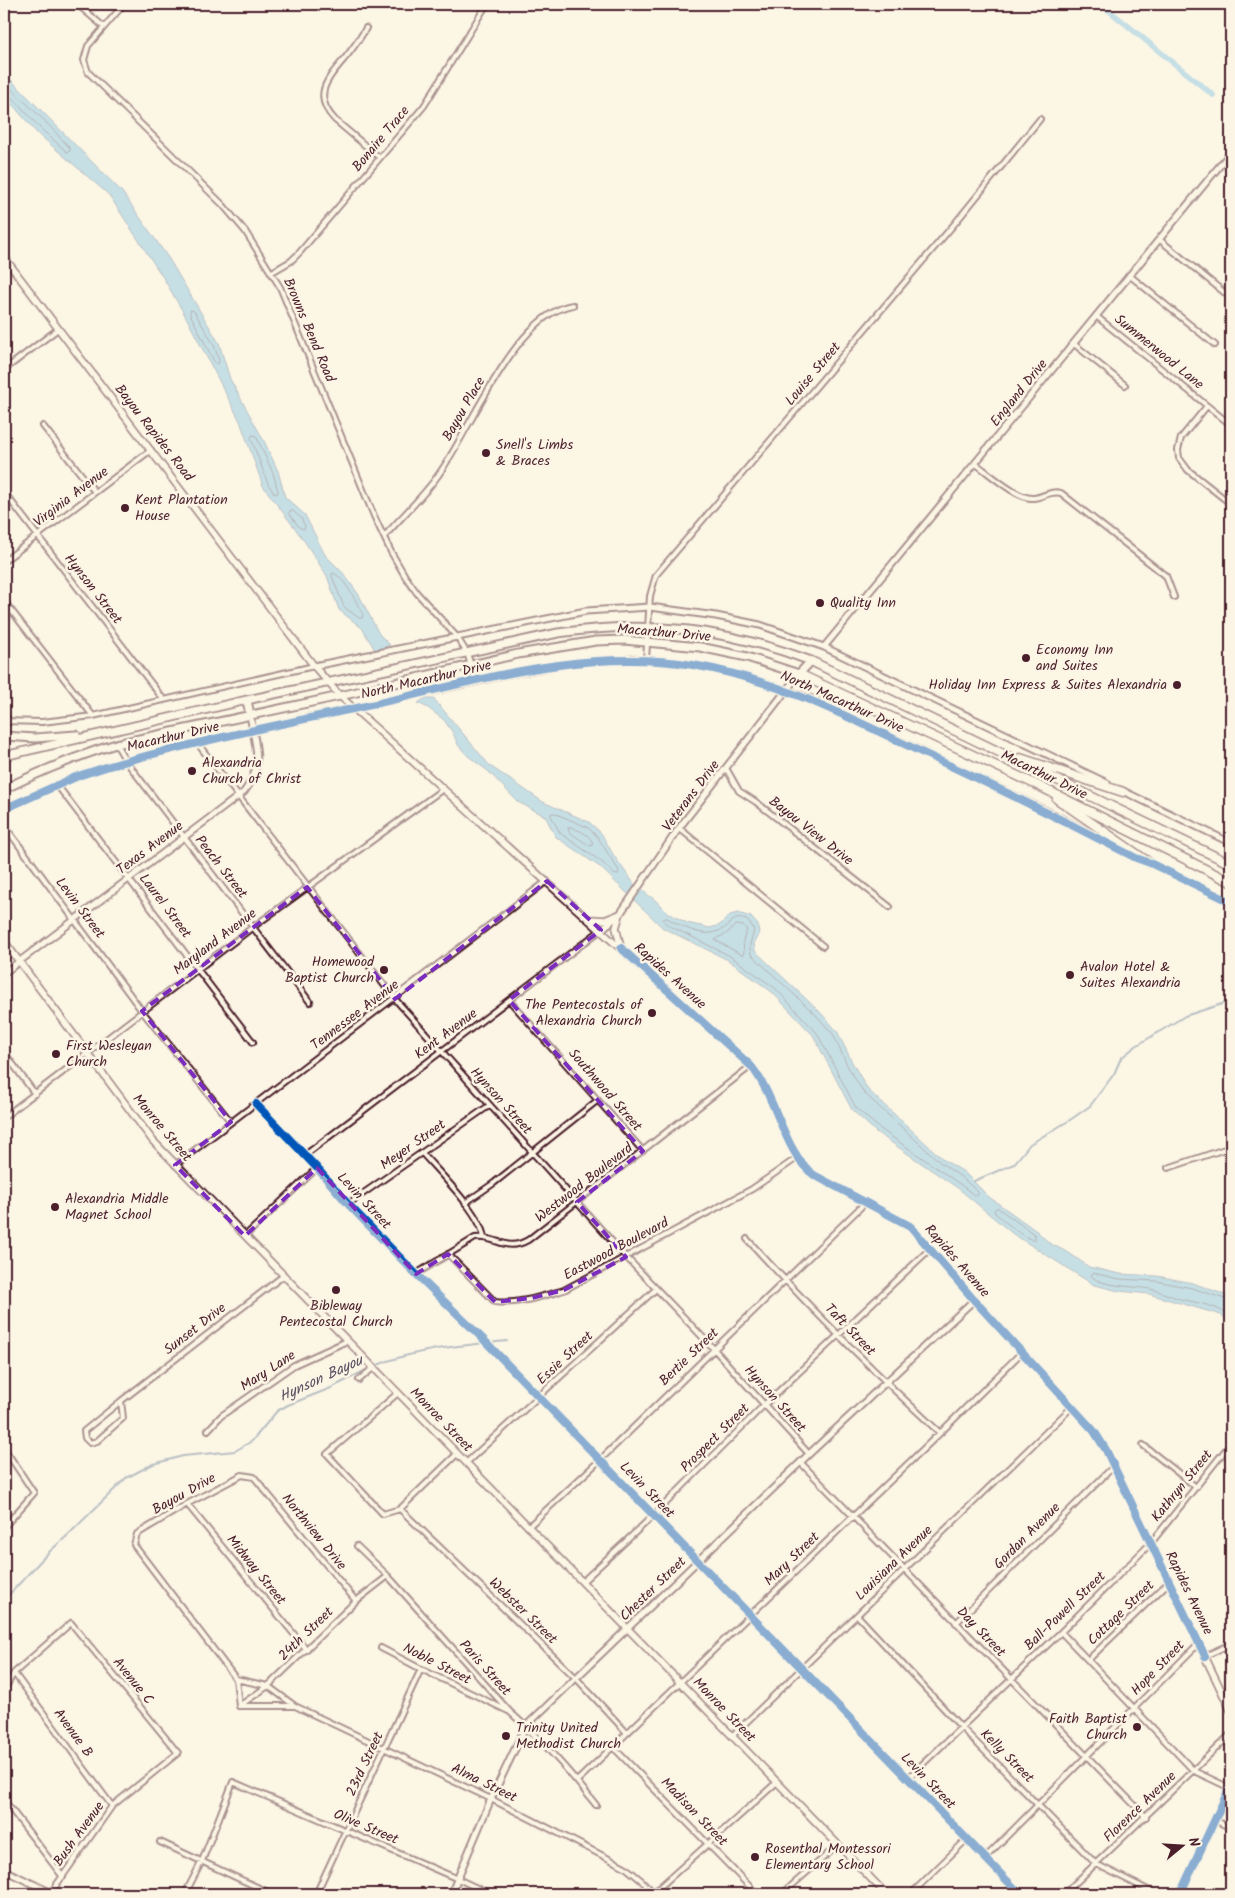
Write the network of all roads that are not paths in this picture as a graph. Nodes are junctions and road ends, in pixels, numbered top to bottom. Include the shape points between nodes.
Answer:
1 (78, 4) edge
2 (124, 4) edge
3 (487, 4) edge
4 (104, 27) junction
5 (366, 28) dead end
6 (1040, 119) dead end
7 (1230, 155) edge
8 (380, 158) junction
9 (1160, 240) junction
10 (4, 257) edge
11 (272, 272) junction
12 (1129, 275) junction
13 (1231, 298) edge
14 (573, 305) dead end
15 (1096, 316) junction
16 (58, 329) junction
17 (1074, 344) junction
18 (1215, 345) dead end
19 (4, 370) edge
20 (1125, 385) dead end
21 (1207, 406) junction
22 (1231, 425) edge
23 (43, 426) dead end
24 (151, 450) junction
25 (976, 464) junction
26 (4, 492) edge
27 (95, 492) junction
28 (1231, 504) edge
29 (38, 536) junction
30 (384, 537) junction
31 (4, 561) edge
32 (1174, 598) dead end
33 (4, 601) edge
34 (650, 607) junction
35 (649, 626) junction
36 (457, 637) junction
37 (647, 641) junction
38 (824, 647) junction
39 (467, 653) junction
40 (646, 660) junction
41 (811, 662) junction
42 (472, 665) junction
43 (314, 666) junction
44 (799, 674) junction
45 (476, 682) junction
46 (329, 683) junction
47 (787, 690) junction
48 (340, 696) junction
49 (164, 700) junction
50 (247, 700) junction
51 (353, 709) junction
52 (4, 714) edge
53 (250, 715) junction
54 (93, 716) junction
55 (4, 721) edge
56 (10, 722) junction
57 (126, 728) junction
58 (252, 731) junction
59 (4, 736) edge
60 (116, 744) junction
61 (198, 744) junction
62 (998, 752) junction
63 (4, 756) edge
64 (126, 761) junction
65 (726, 768) junction
66 (1034, 784) junction
67 (57, 785) junction
68 (4, 789) edge
69 (443, 789) junction
70 (1123, 792) junction
71 (239, 797) junction
72 (4, 809) edge
73 (4, 825) edge
74 (680, 828) junction
75 (184, 837) junction
76 (1231, 843) edge
77 (1150, 862) junction
78 (1231, 864) edge
79 (129, 878) junction
80 (547, 881) junction
81 (1231, 882) edge
82 (308, 887) junction
83 (1231, 902) edge
84 (890, 907) dead end
85 (621, 912) junction
86 (74, 919) junction
87 (589, 919) junction
88 (253, 927) junction
89 (600, 930) junction
90 (4, 941) edge
91 (823, 946) dead end
92 (621, 948) junction
93 (19, 961) junction
94 (199, 970) junction
95 (4, 973) edge
96 (395, 999) junction
97 (509, 1000) junction
98 (310, 1002) dead end
99 (142, 1011) junction
100 (253, 1042) dead end
101 (443, 1051) junction
102 (4, 1052) edge
103 (87, 1054) junction
104 (751, 1066) junction
105 (35, 1094) junction
106 (598, 1100) junction
107 (256, 1104) junction
108 (490, 1105) junction
109 (4, 1117) edge
110 (231, 1122) junction
111 (1231, 1147) edge
112 (643, 1151) junction
113 (532, 1152) junction
114 (422, 1153) junction
115 (305, 1155) junction
116 (797, 1158) junction
117 (175, 1165) junction
118 (317, 1168) junction
119 (1168, 1168) dead end
120 (576, 1202) junction
121 (866, 1202) junction
122 (465, 1203) junction
123 (348, 1204) junction
124 (245, 1236) junction
125 (484, 1238) junction
126 (747, 1238) dead end
127 (930, 1249) junction
128 (448, 1254) junction
129 (626, 1257) junction
130 (416, 1274) junction
131 (283, 1276) junction
132 (784, 1280) junction
133 (656, 1289) junction
134 (974, 1300) junction
135 (840, 1335) junction
136 (347, 1341) junction
137 (713, 1348) junction
138 (1022, 1352) junction
139 (373, 1368) junction
140 (359, 1380) dead end
141 (885, 1382) junction
142 (398, 1393) junction
143 (539, 1397) junction
144 (121, 1401) junction
145 (764, 1405) junction
146 (1072, 1406) junction
147 (208, 1430) dead end
148 (940, 1433) junction
149 (1231, 1443) edge
150 (1143, 1445) dead end
151 (4, 1448) edge
152 (457, 1454) junction
153 (809, 1454) junction
154 (600, 1460) junction
155 (466, 1463) junction
156 (801, 1463) junction
157 (1114, 1466) junction
158 (254, 1476) joint
159 (1196, 1487) junction
160 (187, 1504) junction
161 (400, 1508) junction
162 (654, 1515) junction
163 (852, 1516) junction
164 (4, 1527) edge
165 (528, 1527) junction
166 (1151, 1543) junction
167 (357, 1546) dead end
168 (698, 1561) junction
169 (904, 1569) junction
170 (388, 1576) junction
171 (582, 1582) junction
172 (1170, 1582) junction
173 (356, 1601) junction
174 (750, 1615) junction
175 (857, 1615) junction
176 (956, 1622) junction
177 (627, 1629) junction
178 (1061, 1632) junction
179 (1199, 1642) junction
180 (1231, 1644) edge
181 (381, 1648) dead end
182 (307, 1650) junction
183 (1205, 1656) junction
184 (1088, 1660) junction
185 (802, 1668) junction
186 (421, 1669) junction
187 (14, 1673) junction
188 (576, 1678) junction
189 (236, 1679) junction
190 (1010, 1679) junction
191 (680, 1682) junction
192 (268, 1686) junction
193 (4, 1690) edge
194 (239, 1706) junction
195 (295, 1706) junction
196 (1134, 1708) junction
197 (1231, 1710) edge
198 (510, 1712) junction
199 (526, 1726) junction
200 (961, 1727) junction
201 (627, 1733) junction
202 (1231, 1734) edge
203 (732, 1736) junction
204 (613, 1746) junction
205 (385, 1748) junction
206 (178, 1753) joint
207 (1086, 1757) junction
208 (1194, 1771) junction
209 (908, 1778) junction
210 (577, 1781) junction
211 (777, 1782) junction
212 (1231, 1786) edge
213 (491, 1799) junction
214 (4, 1800) edge
215 (1038, 1804) junction
216 (596, 1805) dead end
217 (112, 1806) junction
218 (1146, 1817) junction
219 (1214, 1820) junction
220 (1231, 1828) edge
221 (346, 1830) junction
222 (967, 1839) junction
223 (160, 1842) dead end
224 (710, 1844) junction
225 (838, 1845) junction
226 (985, 1858) junction
227 (202, 1861) junction
228 (1096, 1864) junction
229 (4, 1870) edge
230 (62, 1877) junction
231 (458, 1879) junction
232 (52, 1894) edge
233 (185, 1894) edge
234 (272, 1894) edge
235 (316, 1894) edge
236 (450, 1894) edge
237 (490, 1894) edge
238 (654, 1894) edge
239 (757, 1894) edge
240 (782, 1894) edge
241 (886, 1894) edge
242 (911, 1894) edge
243 (1020, 1894) edge
244 (1064, 1894) edge
245 (1156, 1894) edge
246 (1180, 1894) edge

1 - 4 street
2 - 4 street, Browns Bend Road
3 - 8 street, Bonaire Trace via 424,106
4 - 11 street, Browns Bend Road via 88,46 84,60 88,72 224,205
5 - 8 street via 328,79 323,103 335,120
6 - 34 street, Louise Street via 656,575 651,588
7 - 9 street, England Drive
8 - 11 street, Bonaire Trace via 300,252
9 - 12 street, England Drive
9 - 13 street
10 - 16 main road, Bayou Rapides Road
11 - 30 street, Browns Bend Road
12 - 15 street, England Drive
12 - 18 street
14 - 30 street, Bayou Place via 547,314 503,364 439,475
15 - 17 street, England Drive
15 - 21 street, Summerwood Lane
16 - 19 street
16 - 24 main road, Bayou Rapides Road
17 - 20 street
17 - 25 street, England Drive
21 - 22 street, Summerwood Lane
21 - 28 street, Summerwood Lane via 1181,438 1179,458 1188,470
23 - 27 street
24 - 27 street, Virginia Avenue
24 - 43 main road, Bayou Rapides Road
25 - 32 street via 1028,498 1061,492 1166,576
25 - 38 street, England Drive
26 - 29 street, Hynson Street
27 - 29 street, Virginia Avenue
29 - 31 street, Virginia Avenue
29 - 49 street, Hynson Street
30 - 36 street, Browns Bend Road via 417,594
33 - 54 street
34 - 35 street, Louise Street
34 - 36 street via 586,611
34 - 38 street via 760,625
35 - 37 street, Louise Street
35 - 39 highway, Macarthur Drive via 584,629
35 - 41 highway, Macarthur Drive via 737,638
36 - 39 street, Browns Bend Road
36 - 43 street
37 - 40 street, Louise Street
37 - 42 highway, Macarthur Drive via 586,642
37 - 44 highway, Macarthur Drive via 723,651
38 - 70 street
39 - 42 street, Browns Bend Road
39 - 46 highway, Macarthur Drive
40 - 45 street, North Macarthur Drive via 611,659 546,666
40 - 47 street, North Macarthur Drive via 727,672
41 - 44 highway
41 - 62 highway, Macarthur Drive
42 - 45 street, Browns Bend Road
42 - 48 highway, Macarthur Drive
43 - 46 main road, Bayou Rapides Road
43 - 49 street
44 - 47 street, Veterans Drive
44 - 66 highway, Macarthur Drive
45 - 51 street, North Macarthur Drive
46 - 48 main road, Bayou Rapides Road
46 - 50 highway, Macarthur Drive
47 - 65 street, Veterans Drive
47 - 77 street, North Macarthur Drive via 846,715
48 - 51 main road, Rapides Avenue
48 - 53 highway, Macarthur Drive
49 - 54 street
50 - 53 highway
50 - 57 highway, Macarthur Drive
51 - 58 street, Macarthur Drive
51 - 69 main road, Rapides Avenue
52 - 56 street
53 - 58 street, Texas Avenue
53 - 60 highway, Macarthur Drive
54 - 56 street
55 - 56 street
57 - 59 highway via 72,736
57 - 63 highway, Macarthur Drive
58 - 61 street, Macarthur Drive
58 - 71 street, Texas Avenue via 257,767 252,781
60 - 64 street, Peach Street
60 - 68 highway, Macarthur Drive
61 - 64 street, Macarthur Drive
61 - 71 street, Hynson Street
62 - 70 highway
62 - 78 highway, Macarthur Drive
64 - 67 street, Macarthur Drive
64 - 75 street, Peach Street
65 - 74 street, Veterans Drive
65 - 84 street, Bayou View Drive via 739,791
66 - 77 highway
66 - 81 highway, Macarthur Drive
67 - 72 street, Macarthur Drive
67 - 79 street, Laurel Street
69 - 80 main road, Rapides Avenue
69 - 82 street, Maryland Avenue
70 - 76 street
71 - 75 street, Texas Avenue
71 - 82 street, Hynson Street
73 - 86 street, Levin Street
74 - 85 street, Veterans Drive
74 - 91 street
75 - 79 street, Texas Avenue
75 - 88 street, Peach Street
77 - 83 street, North Macarthur Drive
79 - 86 street, Texas Avenue
79 - 94 street, Laurel Street
80 - 87 main road, Rapides Avenue
80 - 96 street, Tennessee Avenue
82 - 88 street, Maryland Avenue
82 - 96 street, Hynson Street
85 - 87 main road via 606,920
85 - 89 street, Veterans Drive
85 - 92 main road via 616,928
86 - 93 street, Texas Avenue
86 - 99 street, Levin Street
87 - 89 main road, Rapides Avenue
88 - 94 street, Maryland Avenue
88 - 98 street, Peach Street
89 - 92 main road, Rapides Avenue
89 - 97 street, Kent Avenue
90 - 93 main road, Monroe Street
92 - 104 main road, Rapides Avenue
93 - 95 street, Texas Avenue
93 - 103 main road, Monroe Street
94 - 99 street, Maryland Avenue
94 - 100 street, Laurel Street
96 - 101 street, Hynson Street
96 - 107 street, Tennessee Avenue
97 - 101 street, Kent Avenue
97 - 106 street, Southwood Street
99 - 103 street, Maryland Avenue
99 - 110 street, Levin Street
101 - 108 street, Hynson Street
101 - 115 street, Kent Avenue
102 - 105 street
103 - 105 street, Maryland Avenue
103 - 117 main road, Monroe Street
104 - 112 street, Westwood Boulevard
104 - 116 main road, Rapides Avenue via 766,1087
105 - 109 street, Maryland Avenue
106 - 112 street, Southwood Street
106 - 113 street
107 - 110 street, Tennessee Avenue
107 - 115 street, Levin Street
108 - 113 street, Hynson Street
108 - 114 street, Meyer Street
110 - 117 street, Tennessee Avenue
111 - 119 street
112 - 120 street, Westwood Boulevard
113 - 120 street, Hynson Street
113 - 122 street
114 - 122 street
114 - 123 street, Meyer Street
115 - 118 street, Levin Street
116 - 121 main road, Rapides Avenue via 814,1175
116 - 129 street, Eastwood Boulevard via 752,1189
117 - 124 main road, Monroe Street
118 - 123 street, Levin Street
118 - 124 street
120 - 125 street, Westwood Boulevard via 522,1243 509,1246
120 - 129 street, Hynson Street
121 - 127 main road, Rapides Avenue via 910,1226
121 - 132 street, Bertie Street
122 - 125 street via 481,1226
123 - 130 street, Levin Street
124 - 131 main road, Monroe Street
125 - 128 street via 469,1241
126 - 132 street, Taft Street
127 - 134 main road, Rapides Avenue
127 - 135 street, Prospect Street
128 - 129 street, Eastwood Boulevard via 490,1298 502,1303 564,1290
128 - 130 street
129 - 133 street, Hynson Street
130 - 143 street, Levin Street
131 - 136 main road, Monroe Street
131 - 144 street, Sunset Drive
132 - 135 street, Taft Street
132 - 137 street, Bertie Street
133 - 137 street, Hynson Street
133 - 143 street, Essie Street
134 - 138 main road, Rapides Avenue
134 - 141 street, Chester Street
135 - 141 street, Taft Street
135 - 145 street, Prospect Street
136 - 139 main road, Monroe Street
136 - 147 street, Mary Lane via 294,1365 222,1416
137 - 145 street, Hynson Street
137 - 154 street, Bertie Street
138 - 146 main road, Rapides Avenue
138 - 148 street, Mary Street
139 - 140 street
139 - 142 main road, Monroe Street
141 - 148 street, Taft Street
141 - 153 street, Chester Street
142 - 152 main road, Monroe Street
142 - 161 street via 327,1454 383,1514
143 - 154 street, Levin Street
143 - 155 street, Essie Street
144 - 144 street, Sunset Drive via 124,1418 97,1441 90,1443 84,1432
145 - 153 street, Hynson Street
145 - 162 street, Prospect Street
146 - 157 main road, Rapides Avenue via 1094,1431
146 - 169 street, Louisiana Avenue
148 - 163 street, Mary Street
149 - 159 street, Kathryn Street
150 - 159 street
151 - 164 street via 34,1493
152 - 155 main road, Monroe Street
152 - 161 street
153 - 156 street, Chester Street
154 - 162 street, Levin Street
154 - 165 street, Bertie Street
155 - 165 main road, Monroe Street
156 - 163 street, Day Street
156 - 168 street, Chester Street
157 - 166 main road, Rapides Avenue
157 - 176 street, Gordan Avenue
158 - 160 street, Bayou Drive via 242,1475
158 - 173 street, Northview Drive
159 - 166 street, Kathryn Street
160 - 182 street, Midway Street
160 - 189 street, Bayou Drive via 137,1534 134,1545
161 - 188 street, Webster Street
162 - 168 street, Levin Street
162 - 171 street, Prospect Street
163 - 169 street, Day Street
163 - 174 street, Mary Street
165 - 171 main road, Monroe Street
166 - 172 main road, Rapides Avenue
166 - 178 street, Ball-Powell Street
167 - 170 street, Paris Street
168 - 174 street, Levin Street
168 - 177 street, Chester Street
169 - 175 street, Louisiana Avenue
169 - 176 street, Day Street
170 - 173 street, 24th Street
170 - 198 street, Paris Street
171 - 177 main road, Monroe Street
172 - 179 main road, Rapides Avenue
172 - 184 street, Cottage Street
173 - 182 street, 24th Street
174 - 185 street, Levin Street
174 - 191 street, Mary Street
175 - 185 street, Louisiana Avenue
175 - 200 street, Kelly Street
176 - 190 street, Day Street
177 - 188 street, Chester Street
177 - 191 main road, Monroe Street
178 - 184 street
178 - 190 street, Ball-Powell Street
179 - 183 main road, Rapides Avenue
179 - 196 street, Hope Street
180 - 183 street
181 - 186 street, Noble Street
182 - 192 street, 24th Street
183 - 197 main road, Rapides Avenue
184 - 196 street
185 - 203 street, Louisiana Avenue
185 - 209 street, Levin Street
186 - 198 street, Noble Street
186 - 205 street, 23rd Street
187 - 193 street
187 - 206 street, Avenue C via 71,1623
187 - 217 street, Avenue B
188 - 199 street, Chester Street
188 - 201 street, Webster Street
189 - 192 street, Alma Street
189 - 194 street
190 - 200 street, Ball-Powell Street
190 - 207 street, Day Street
191 - 201 street, Mary Street
191 - 203 main road, Monroe Street
192 - 194 street, 24th Street
192 - 195 street, Alma Street
194 - 195 street, Alma Street
195 - 205 street, Alma Street
196 - 207 street, Hope Street
196 - 208 street
198 - 199 street, Paris Street
199 - 210 street, Paris Street
199 - 213 street, Chester Street
200 - 209 street, Ball-Powell Street
200 - 215 street, Kelly Street
201 - 204 street, Mary Street
202 - 208 street, Florence Avenue
203 - 211 main road, Monroe Street
204 - 210 street, Mary Street
204 - 224 street, Madison Street
205 - 213 street, Alma Street
205 - 221 street, 23rd Street
206 - 217 street, Bush Avenue
207 - 215 street, Hope Street
207 - 218 street, Day Street
208 - 212 street
208 - 218 street, Florence Avenue
209 - 222 street, Levin Street
210 - 216 street, Paris Street
211 - 224 street
211 - 225 main road, Monroe Street
212 - 219 main road
213 - 231 street, Chester Street
213 - 238 street, Alma Street via 625,1867
214 - 230 street
215 - 226 street, Hope Street
215 - 228 street, Kelly Street
217 - 230 street, Bush Avenue
218 - 228 street, Florence Avenue
219 - 220 street
219 - 246 main road
221 - 227 street, Olive Street via 233,1782
221 - 231 street, Olive Street
221 - 235 street, 23rd Street
222 - 226 street, Levin Street
222 - 242 street
223 - 227 street
224 - 238 street
224 - 239 street, Madison Street
225 - 240 street
225 - 241 main road, Monroe Street
226 - 243 street, Levin Street
227 - 233 street
227 - 234 street
228 - 244 street, Florence Avenue
228 - 245 street, Kelly Street
229 - 232 street
230 - 232 street, Bush Avenue
231 - 236 street, Chester Street
231 - 237 street, Olive Street

